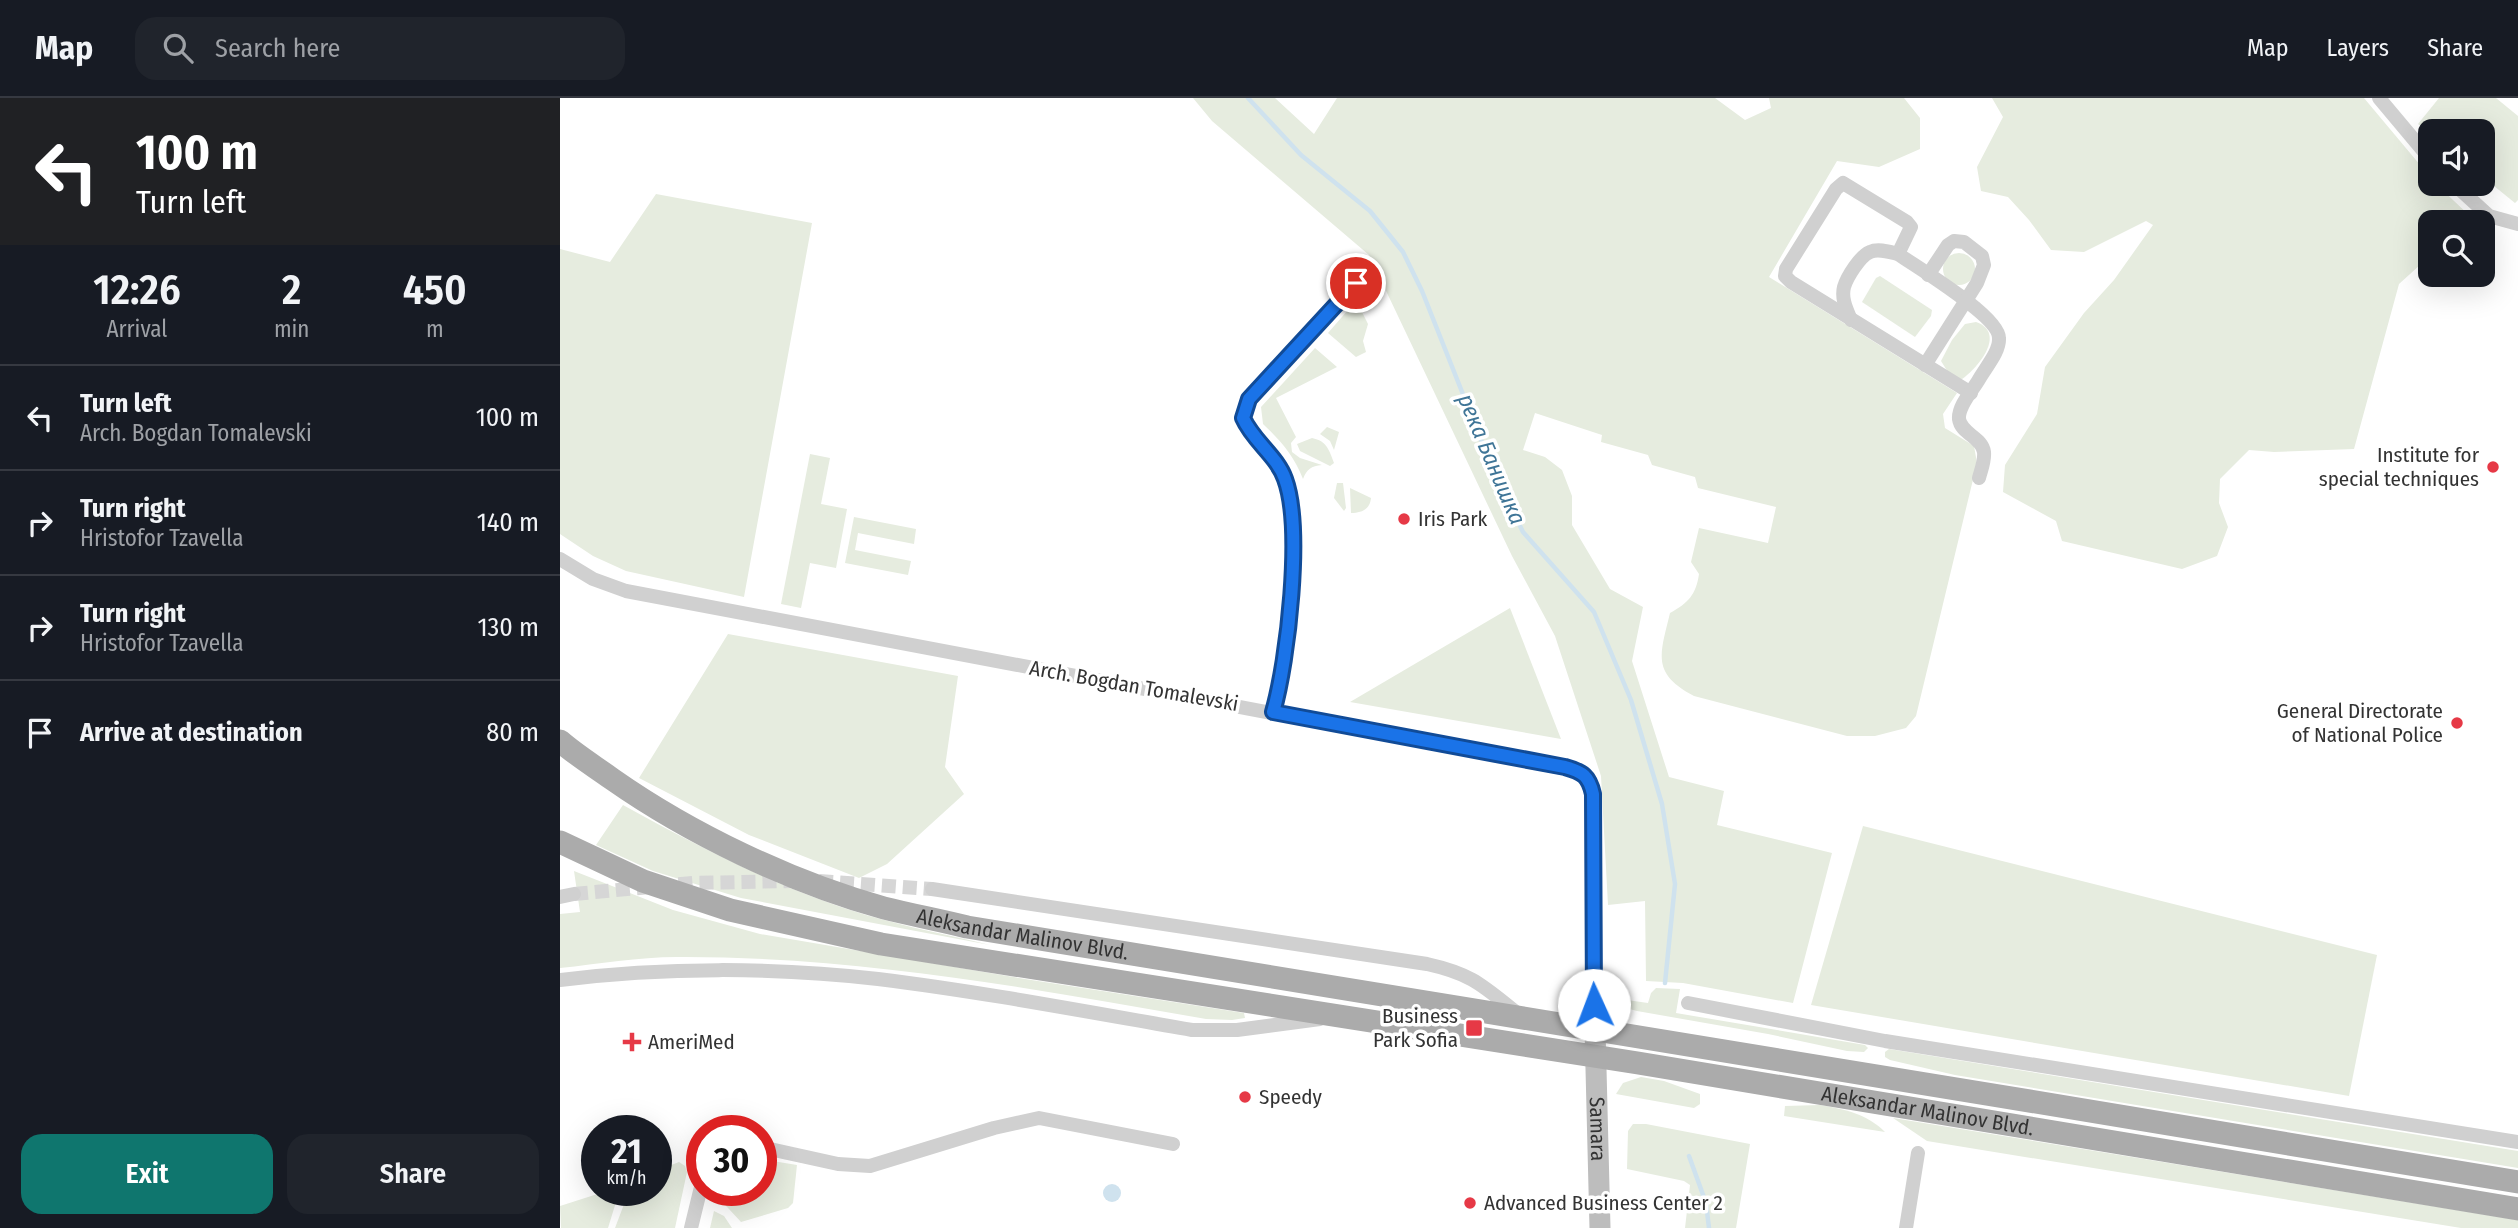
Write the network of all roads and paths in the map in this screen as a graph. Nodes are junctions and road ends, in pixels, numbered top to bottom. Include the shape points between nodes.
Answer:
1 (2379, 98) edge
2 (2418, 144) edge
3 (2467, 196) edge
4 (2518, 224) edge
5 (1898, 254) junction
6 (1928, 275) junction
7 (1356, 283) dead end
8 (1965, 300) junction
9 (1852, 320) junction
10 (1925, 365) junction
11 (1971, 393) junction
12 (1979, 478) dead end
13 (560, 559) edge
14 (1273, 712) junction
15 (560, 741) edge
16 (560, 842) edge
17 (932, 889) tunnel mouth
18 (560, 980) edge
19 (1688, 1003) dead end
20 (1337, 1016) junction
21 (1521, 1016) junction
22 (1595, 1029) junction
23 (1595, 1057) junction
24 (2518, 1142) edge
25 (1173, 1144) dead end
26 (777, 1151) edge
27 (1918, 1153) dead end
28 (2518, 1182) edge
29 (696, 1206) edge
30 (2518, 1209) edge
31 (691, 1228) edge
32 (1600, 1228) edge
33 (1906, 1228) edge

1 - 2 street
3 - 4 street via 2489,216
5 - 6 street
5 - 9 street via 1871,251 1858,262 1844,288 1844,306
5 - 9 street via 1910,232 1907,222 1849,185 1843,183 1836,189 1785,276
6 - 8 street
6 - 8 street via 1948,245 1964,242 1982,256 1984,265
7 - 14 street via 1249,399 1243,418 1284,476 1292,502 1292,570
8 - 10 street
8 - 11 street via 1993,322 2000,335 1998,348
9 - 10 street
10 - 11 street
11 - 12 street via 1959,418 1984,450
13 - 14 street, Arch. Bogdan Tomalevski via 593,579 626,591
14 - 22 street, Arch. Bogdan Tomalevski via 1565,767 1589,778 1593,794
15 - 21 main road, Aleksandar Malinov Blvd. via 687,826 830,891 883,907 967,927
16 - 20 main road, Aleksandar Malinov Blvd. via 643,881 730,910 818,930 881,944
17 - 21 street, Aleksandar Malinov Blvd. via 1451,970 1474,978
18 - 20 street, Aleksandar Malinov Blvd. via 666,972 831,975 1192,1030 1237,1030
19 - 24 street via 1885,1041
20 - 23 main road, Aleksandar Malinov Blvd.
21 - 22 main road, Aleksandar Malinov Blvd.
22 - 23 street, Samara
22 - 28 main road, Aleksandar Malinov Blvd.
23 - 30 main road, Aleksandar Malinov Blvd.
23 - 32 street, Samara
25 - 26 street via 1039,1118 870,1166
27 - 33 street
29 - 31 street

